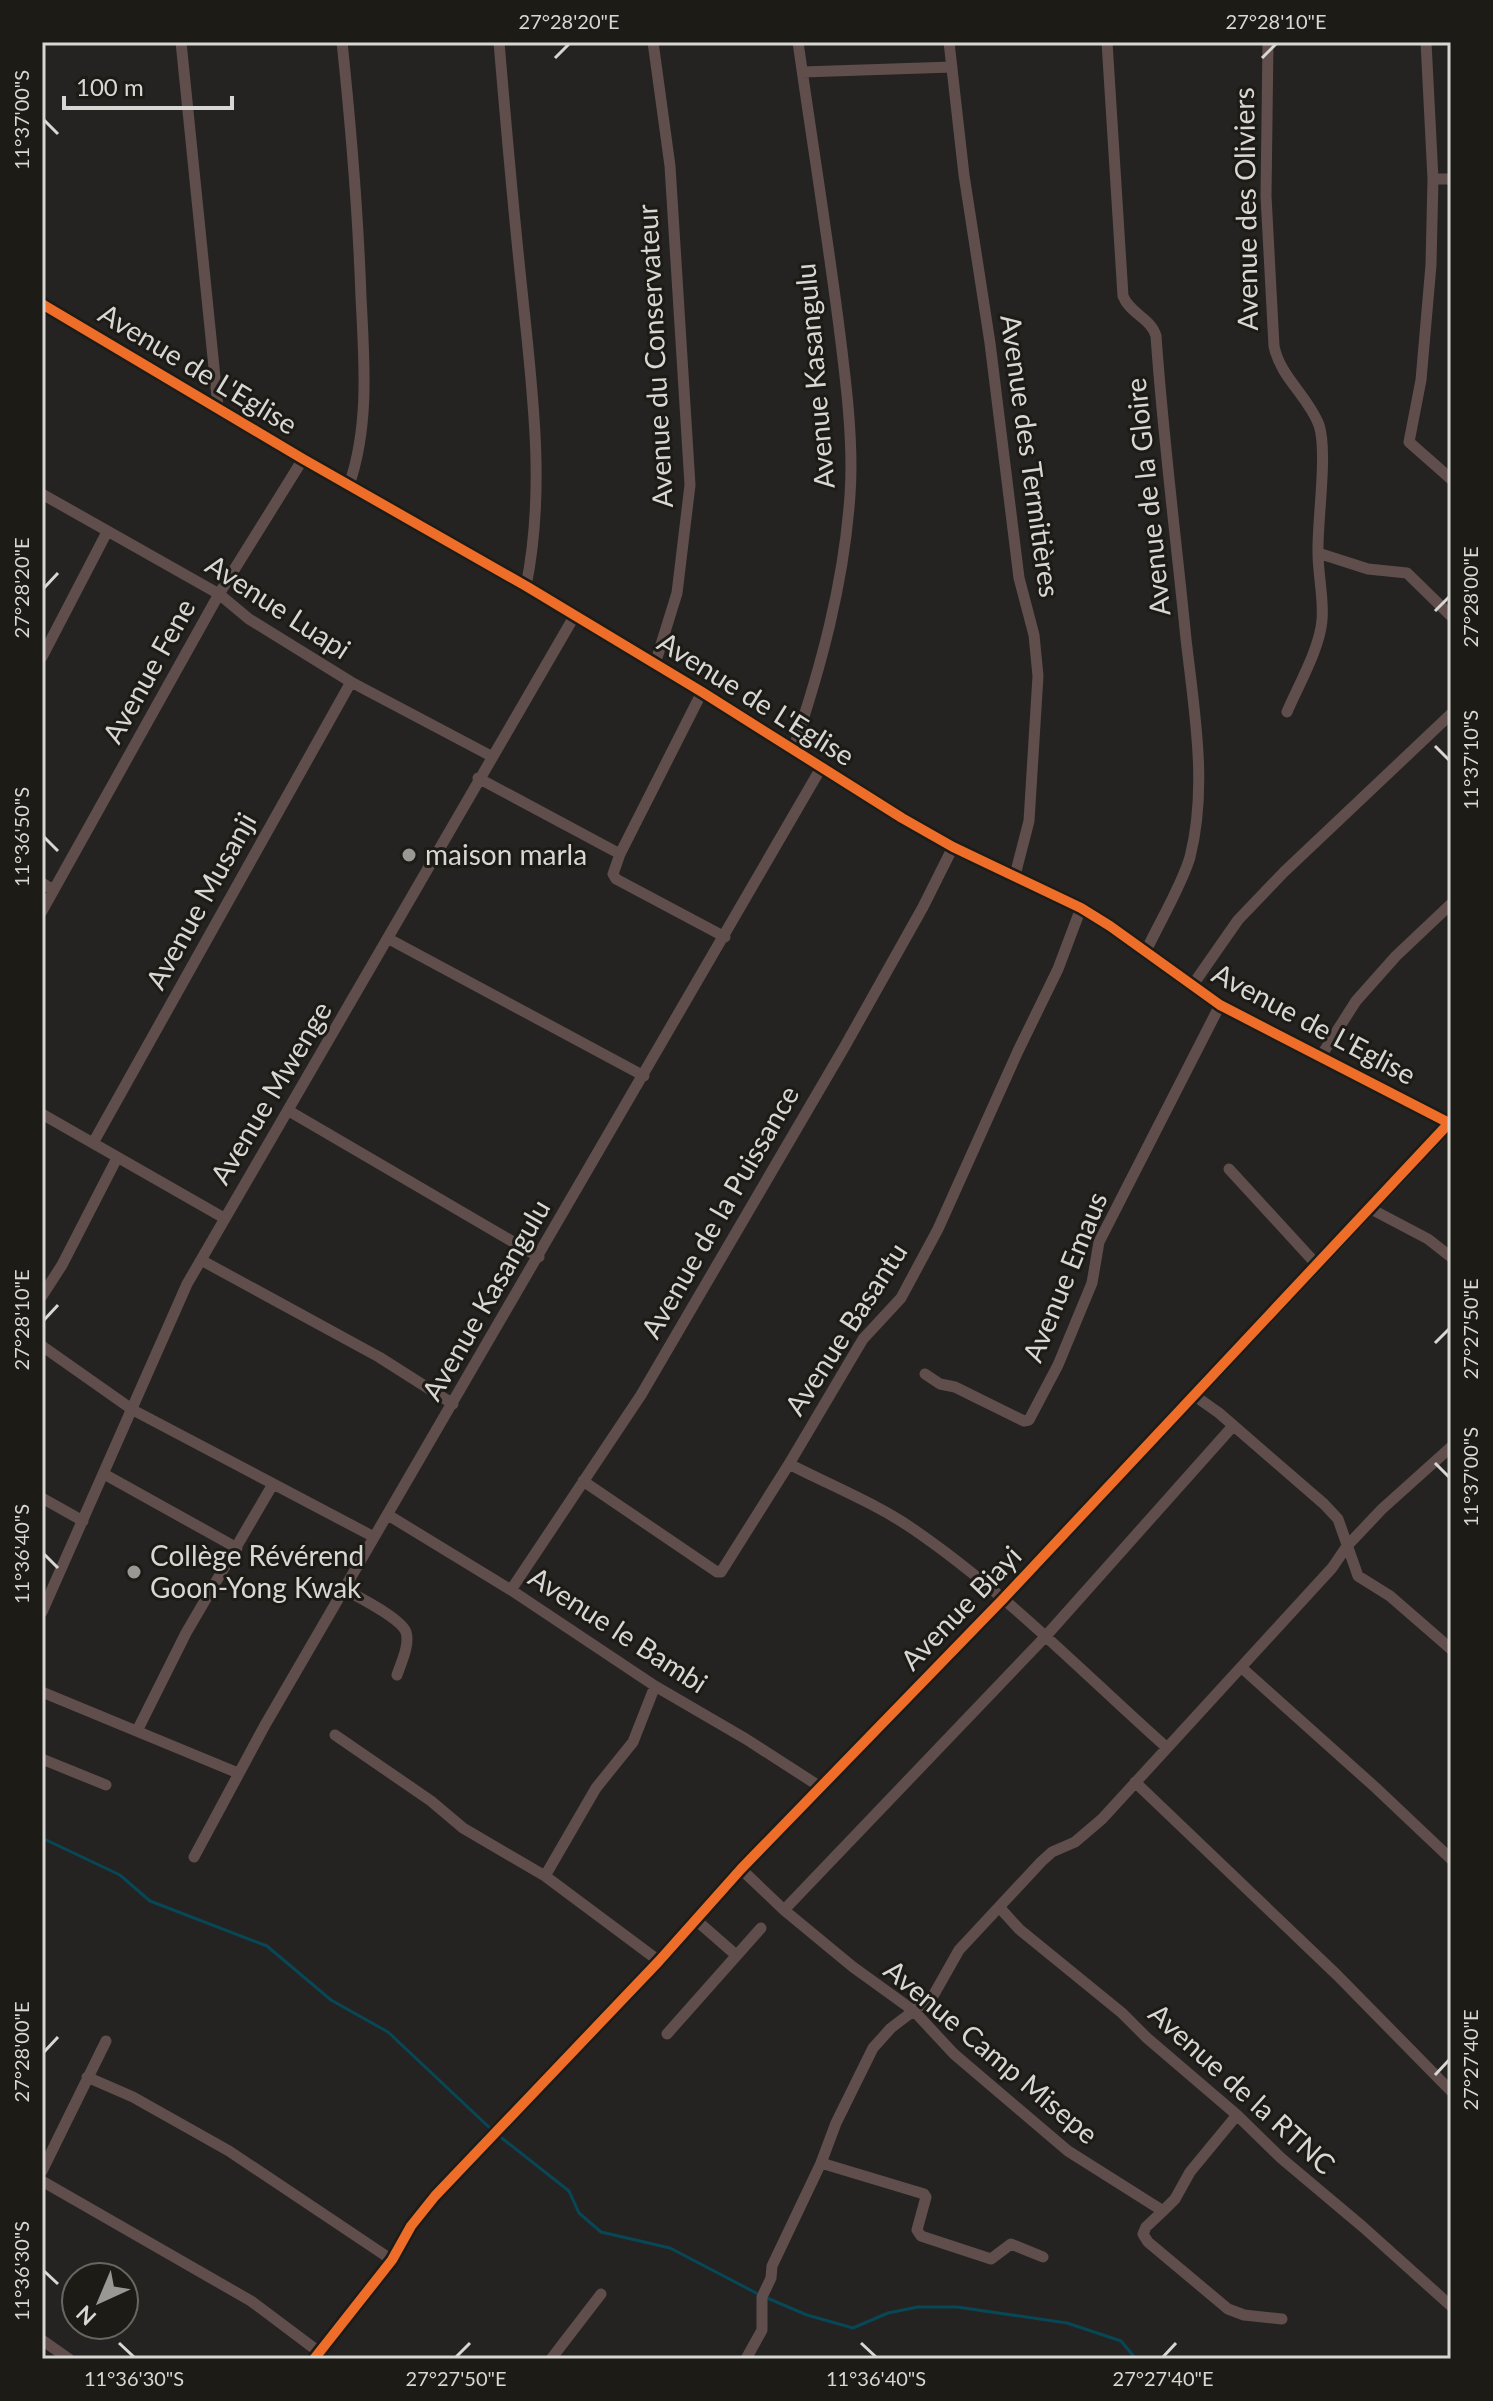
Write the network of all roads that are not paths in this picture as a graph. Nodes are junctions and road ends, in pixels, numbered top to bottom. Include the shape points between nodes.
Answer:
1 (181, 42) edge
2 (342, 42) edge
3 (499, 42) edge
4 (653, 42) edge
5 (798, 42) edge
6 (949, 42) edge
7 (1107, 42) edge
8 (1268, 42) edge
9 (1426, 42) edge
10 (952, 67) junction
11 (803, 72) junction
12 (1433, 179) junction
13 (1451, 179) edge
14 (42, 304) edge
15 (218, 407) junction
16 (303, 459) junction
17 (1451, 479) edge
18 (349, 485) junction
19 (42, 494) edge
20 (107, 532) junction
21 (1318, 553) junction
22 (526, 586) junction
23 (219, 594) junction
24 (575, 615) junction
25 (1451, 616) edge
26 (42, 657) edge
27 (655, 664) junction
28 (351, 682) junction
29 (702, 692) junction
30 (1287, 712) dead end
31 (1451, 714) edge
32 (793, 750) junction
33 (491, 756) junction
34 (821, 768) junction
35 (478, 778) junction
36 (953, 847) junction
37 (620, 854) junction
38 (1015, 875) junction
39 (42, 883) edge
40 (53, 890) junction
41 (1451, 904) edge
42 (1081, 908) junction
43 (42, 911) edge
44 (725, 937) junction
45 (389, 939) junction
46 (1146, 951) junction
47 (1192, 986) junction
48 (1220, 1005) junction
49 (1321, 1056) junction
50 (644, 1076) junction
51 (289, 1111) junction
52 (42, 1114) edge
53 (1451, 1123) edge
54 (93, 1143) junction
55 (117, 1158) junction
56 (1229, 1169) dead end
57 (1371, 1209) junction
58 (224, 1218) junction
59 (539, 1257) junction
60 (1451, 1257) edge
61 (201, 1260) junction
62 (1318, 1266) junction
63 (42, 1296) edge
64 (42, 1346) edge
65 (925, 1374) dead end
66 (1195, 1396) junction
67 (453, 1404) junction
68 (133, 1410) junction
69 (1233, 1426) junction
70 (1451, 1447) edge
71 (789, 1464) junction
72 (104, 1474) junction
73 (583, 1481) junction
74 (273, 1484) junction
75 (42, 1498) edge
76 (388, 1515) junction
77 (83, 1521) junction
78 (374, 1537) junction
79 (1347, 1546) junction
80 (237, 1548) junction
81 (344, 1589) junction
82 (511, 1590) junction
83 (1004, 1598) junction
84 (42, 1612) edge
85 (1045, 1637) junction
86 (1451, 1649) edge
87 (1242, 1668) junction
88 (397, 1675) dead end
89 (655, 1686) junction
90 (42, 1692) edge
91 (137, 1731) junction
92 (335, 1735) dead end
93 (1166, 1747) junction
94 (42, 1759) edge
95 (238, 1773) junction
96 (1135, 1782) junction
97 (106, 1785) dead end
98 (822, 1788) junction
99 (194, 1857) dead end
100 (1451, 1859) edge
101 (741, 1869) junction
102 (545, 1876) junction
103 (1000, 1908) junction
104 (784, 1910) junction
105 (696, 1920) junction
106 (761, 1928) dead end
107 (736, 1955) junction
108 (659, 1961) junction
109 (914, 2011) junction
110 (667, 2034) dead end
111 (106, 2041) dead end
112 (87, 2077) junction
113 (1451, 2091) edge
114 (1237, 2115) junction
115 (821, 2163) junction
116 (42, 2171) edge
117 (42, 2181) edge
118 (1163, 2211) junction
119 (1043, 2257) dead end
120 (392, 2260) junction
121 (601, 2294) dead end
122 (1451, 2306) edge
123 (1282, 2319) dead end
124 (42, 2340) edge
125 (317, 2356) edge
126 (69, 2359) edge
127 (551, 2359) edge
128 (746, 2359) edge

1 - 15 street
2 - 18 street via 359,233 364,372 358,459
3 - 22 street via 534,403 533,554
4 - 27 street, Avenue du Conservateur via 670,166 690,485 677,593
5 - 11 street, Avenue Kasangulu
6 - 10 street, Avenue des Termitières
7 - 46 street, Avenue de la Gloire via 1123,296 1156,336 1197,717 1197,792 1189,860
8 - 21 street, Avenue des Oliviers via 1271,320 1279,365 1320,429
9 - 12 street
10 - 11 street
10 - 38 street, Avenue des Termitières via 1019,578 1038,676 1029,821
11 - 32 street, Avenue Kasangulu via 844,365 850,492 835,601
12 - 13 street
12 - 17 street via 1425,343 1409,442
14 - 15 street, Avenue de L'Eglise
15 - 16 street, Avenue de L'Eglise
16 - 18 street, Avenue de L'Eglise
16 - 23 street, Avenue Fene
18 - 22 street, Avenue de L'Eglise
19 - 20 street, Avenue Luapi
20 - 23 street, Avenue Luapi
20 - 26 street
21 - 25 street via 1368,569 1407,573
21 - 30 street, Avenue des Oliviers via 1322,621
22 - 24 street, Avenue de L'Eglise
23 - 28 street, Avenue Luapi via 249,619
23 - 40 street, Avenue Fene
24 - 27 street, Avenue de L'Eglise
24 - 33 street, Avenue Mwenge
27 - 29 street, Avenue de L'Eglise
28 - 33 street, Avenue Luapi
28 - 54 street, Avenue Musanji
29 - 32 street, Avenue de L'Eglise
29 - 37 street
31 - 47 street via 1238,920
32 - 34 street, Avenue de L'Eglise
33 - 35 street, Avenue Mwenge
34 - 36 street, Avenue de L'Eglise
34 - 44 street, Avenue Kasangulu
35 - 37 street
35 - 45 street, Avenue Mwenge
36 - 38 street, Avenue de L'Eglise
36 - 73 street, Avenue de la Puissance via 829,1073 641,1395
37 - 44 street via 616,879
38 - 42 street, Avenue de L'Eglise
39 - 40 street
40 - 43 street, Avenue Fene
41 - 49 street via 1356,1001
42 - 46 street, Avenue de L'Eglise
42 - 71 street, Avenue Basantu via 931,1243 901,1298 863,1339
44 - 50 street, Avenue Kasangulu
45 - 50 street
45 - 51 street, Avenue Mwenge
46 - 47 street, Avenue de L'Eglise
47 - 48 street, Avenue de L'Eglise
48 - 49 street, Avenue de L'Eglise
48 - 65 street, Avenue Emaus via 1099,1242 1092,1283 1029,1420
49 - 53 street, Avenue de L'Eglise
50 - 59 street, Avenue Kasangulu
51 - 58 street, Avenue Mwenge
51 - 59 street
52 - 54 street
53 - 57 street, Avenue Biayi
54 - 55 street
55 - 58 street
55 - 63 street
56 - 62 street
57 - 60 street
57 - 62 street, Avenue Biayi
58 - 61 street, Avenue Mwenge
59 - 67 street, Avenue Kasangulu
61 - 67 street via 379,1357
61 - 68 street, Avenue Mwenge
62 - 66 street, Avenue Biayi
64 - 68 street
66 - 69 street
66 - 83 street, Avenue Biayi
67 - 76 street, Avenue Kasangulu
68 - 72 street, Avenue Mwenge
68 - 74 street
69 - 79 street via 1324,1504 1338,1519
69 - 85 street
70 - 79 street
71 - 73 street, Avenue Basantu via 719,1573
71 - 83 street via 909,1526
72 - 77 street, Avenue Mwenge
72 - 80 street
73 - 82 street, Avenue de la Puissance
74 - 78 street
74 - 80 street
75 - 77 street
76 - 78 street, Avenue Kasangulu
76 - 82 street, Avenue le Bambi
77 - 84 street, Avenue Mwenge
78 - 81 street, Avenue Kasangulu
79 - 86 street via 1358,1576 1390,1596
79 - 87 street
80 - 91 street
81 - 88 street via 406,1631
81 - 95 street, Avenue Kasangulu
82 - 89 street, Avenue le Bambi
83 - 85 street
83 - 98 street, Avenue Biayi
85 - 93 street
85 - 104 street
87 - 93 street
87 - 100 street
89 - 98 street, Avenue le Bambi
89 - 102 street via 633,1742 596,1788
90 - 91 street
91 - 95 street
92 - 102 street via 463,1828
93 - 96 street
94 - 97 street
95 - 99 street, Avenue Kasangulu
96 - 103 street via 1075,1842 1041,1862
96 - 113 street
98 - 101 street, Avenue Biayi
101 - 104 street, Avenue Camp Misepe
101 - 105 street, Avenue Biayi
102 - 108 street
103 - 109 street via 959,1950 938,1989
103 - 114 street, Avenue de la RTNC
104 - 109 street, Avenue Camp Misepe
105 - 107 street
105 - 108 street, Avenue Biayi
106 - 107 street
107 - 110 street
108 - 120 street, Avenue Biayi via 435,2196
109 - 115 street via 873,2048
109 - 118 street, Avenue Camp Misepe via 954,2054 1068,2151
111 - 112 street
112 - 116 street
112 - 120 street via 192,2128
114 - 118 street
114 - 122 street, Avenue de la RTNC
115 - 119 street via 924,2194 917,2230 921,2236 991,2259 1011,2244
115 - 128 street via 772,2266 762,2297 762,2330
117 - 125 street via 251,2301
118 - 123 street via 1146,2227 1148,2242 1228,2309
120 - 125 street, Avenue Biayi
121 - 127 street
124 - 126 street

